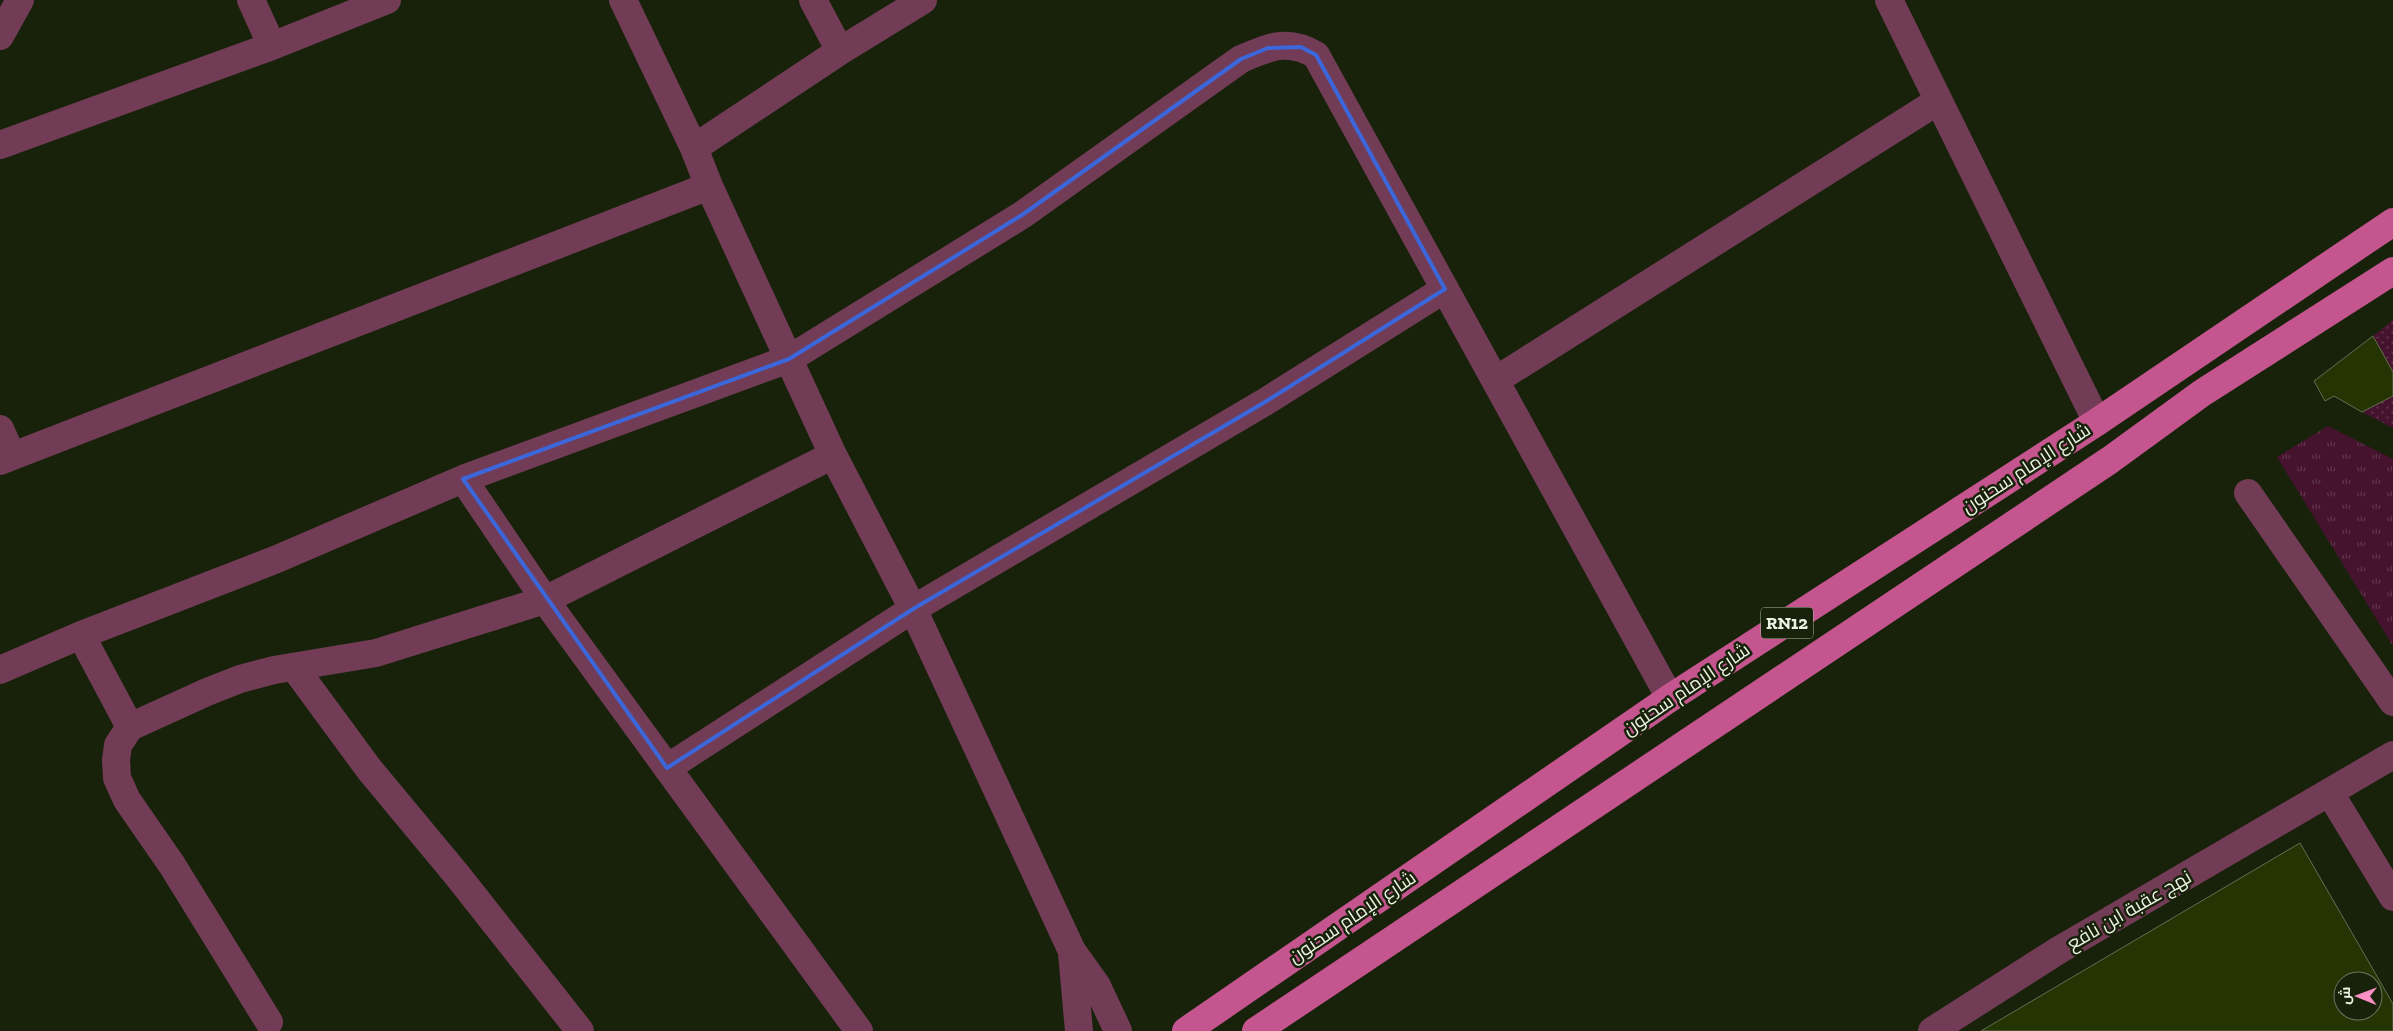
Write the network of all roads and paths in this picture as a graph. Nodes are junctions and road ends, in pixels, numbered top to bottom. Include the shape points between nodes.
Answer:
1 (20, 0) edge
2 (251, 0) edge
3 (387, 0) edge
4 (623, 0) edge
5 (813, 0) edge
6 (923, 0) edge
7 (1888, 0) edge
8 (0, 36) edge
9 (272, 46) junction
10 (840, 51) junction
11 (1938, 101) junction
12 (0, 145) edge
13 (694, 148) junction
14 (709, 186) junction
15 (2393, 222) edge
16 (2393, 270) edge
17 (1445, 289) junction
18 (790, 359) junction
19 (1496, 380) junction
20 (2097, 422) junction
21 (0, 429) edge
22 (833, 455) junction
23 (6, 459) edge
24 (463, 479) junction
25 (2248, 493) dead end
26 (544, 600) junction
27 (913, 609) junction
28 (81, 635) junction
29 (294, 667) junction
30 (0, 670) edge
31 (1670, 698) junction
32 (2393, 702) edge
33 (130, 727) junction
34 (2393, 755) edge
35 (667, 768) junction
36 (2330, 793) junction
37 (2393, 897) edge
38 (1072, 951) junction
39 (269, 1022) dead end
40 (580, 1031) edge
41 (859, 1031) edge
42 (1079, 1031) edge
43 (1118, 1031) edge
44 (1186, 1031) edge
45 (1256, 1031) edge
46 (1932, 1031) edge

1 - 8 street
2 - 9 street
3 - 9 street
4 - 13 street
5 - 10 street
6 - 10 street
7 - 11 street
9 - 12 street
10 - 13 street
11 - 19 street
11 - 20 street
13 - 14 street
14 - 18 street
14 - 23 street
15 - 20 main road, شارع الإمام سحنون / RN12
16 - 45 main road, شارع الإمام سحنون / RN12 via 2202,393 2102,465
17 - 18 street via 1316,56 1301,46 1285,45 1268,48 1241,60 1022,214
17 - 19 street
17 - 27 street via 1265,402
18 - 22 street
18 - 24 street
19 - 31 street
20 - 31 main road, شارع الإمام سحنون / RN12
21 - 23 street
22 - 26 street
22 - 27 street
24 - 26 street
24 - 28 street via 277,559
25 - 32 street
26 - 29 street via 376,653
26 - 35 street
27 - 35 street
27 - 38 street
28 - 30 street
28 - 33 street
29 - 33 street via 240,679
29 - 40 street via 369,769
31 - 44 main road, شارع الإمام سحنون / RN12
33 - 39 street via 118,745 116,778
34 - 36 street, نهج عقبة ابن نافع
35 - 41 street
36 - 37 street
36 - 46 street, نهج عقبة ابن نافع via 2059,950
38 - 42 street
38 - 43 street via 1097,986

